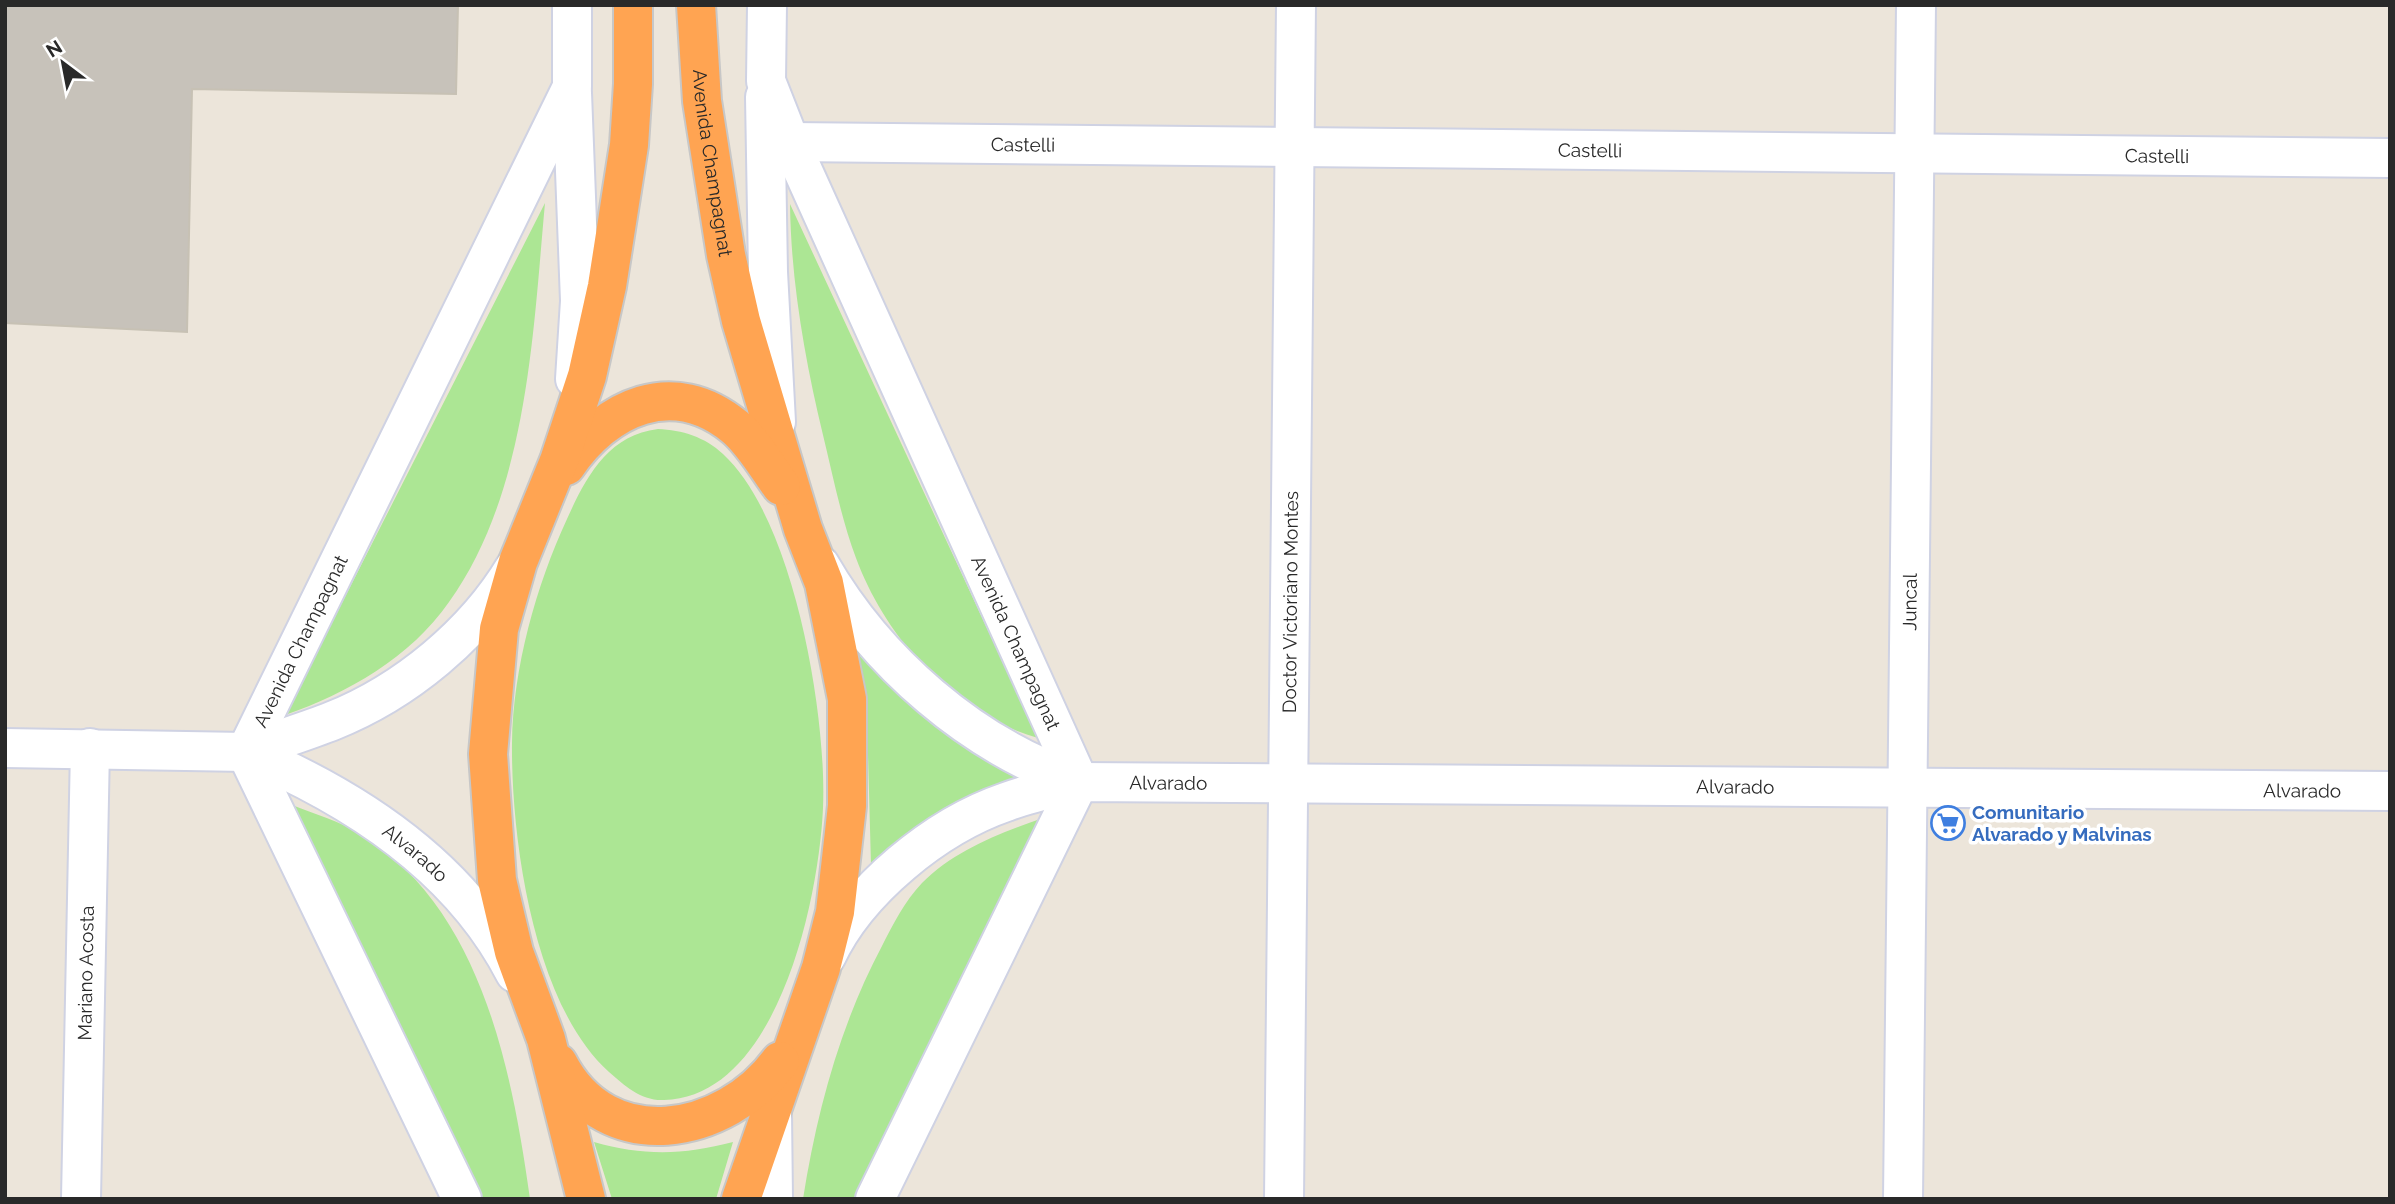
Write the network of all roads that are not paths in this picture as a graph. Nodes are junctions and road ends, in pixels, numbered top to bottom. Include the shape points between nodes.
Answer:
1 (572, 5) edge
2 (633, 5) edge
3 (696, 5) edge
4 (767, 5) edge
5 (1296, 5) edge
6 (1916, 5) edge
7 (766, 80) junction
8 (572, 87) junction
9 (790, 142) junction
10 (1295, 147) junction
11 (1914, 153) junction
12 (2390, 158) edge
13 (572, 424) junction
14 (777, 442) junction
15 (540, 510) junction
16 (807, 538) junction
17 (518, 562) junction
18 (5, 748) edge
19 (90, 748) junction
20 (246, 752) junction
21 (1079, 782) junction
22 (1289, 782) junction
23 (1908, 787) junction
24 (2390, 791) edge
25 (821, 968) junction
26 (804, 1012) junction
27 (541, 1024) junction
28 (772, 1103) junction
29 (565, 1107) junction
30 (80, 1199) edge
31 (462, 1199) edge
32 (566, 1199) edge
33 (586, 1199) edge
34 (741, 1199) edge
35 (773, 1199) edge
36 (876, 1199) edge
37 (1284, 1199) edge
38 (1903, 1199) edge

1 - 8 street, Avenida Champagnat
2 - 13 highway, Avenida Champagnat via 633,84 619,219 587,376
3 - 14 highway, Avenida Champagnat via 702,101 726,255
4 - 7 street, Avenida Champagnat
5 - 10 street, Doctor Victoriano Montes
6 - 11 street, Juncal
7 - 9 street, Avenida Champagnat
7 - 14 street, Avenida Champagnat via 766,207
8 - 13 street, Avenida Champagnat via 580,302
8 - 20 street, Avenida Champagnat
9 - 10 street, Castelli
9 - 21 street, Avenida Champagnat
10 - 11 street, Castelli
10 - 22 street, Doctor Victoriano Montes
11 - 12 street, Castelli
11 - 23 street, Juncal
13 - 15 highway, Avenida Champagnat
14 - 16 highway, Avenida Champagnat
15 - 16 highway via 577,450 598,428 638,405 682,401 719,415 738,429 782,487
15 - 17 highway, Avenida Champagnat
16 - 21 street, Alvarado via 841,598 931,696 1018,756
16 - 25 highway, Avenida Champagnat via 824,583 838,644 847,699 849,757 843,863
17 - 20 street, Alvarado via 485,609 415,673 334,721
17 - 27 highway, Avenida Champagnat via 499,629 489,791 497,880 514,952
18 - 19 street, Alvarado
19 - 20 street, Alvarado
19 - 30 street, Mariano Acosta
20 - 27 street, Alvarado via 362,813 430,862 487,927
20 - 31 street, Avenida Champagnat
21 - 22 street, Alvarado
21 - 25 street, Alvarado via 1005,802 912,855 860,905
21 - 36 street
22 - 23 street, Alvarado
22 - 37 street, Doctor Victoriano Montes
23 - 24 street, Alvarado
23 - 38 street, Juncal
25 - 26 highway, Avenida Champagnat
26 - 27 highway via 779,1061 744,1100 710,1118 661,1126 628,1123 584,1099 562,1071
26 - 28 highway, Avenida Champagnat
27 - 29 highway, Avenida Champagnat
28 - 34 highway, Avenida Champagnat
28 - 35 street, Avenida Champagnat
29 - 32 street, Avenida Champagnat
29 - 33 highway, Avenida Champagnat

